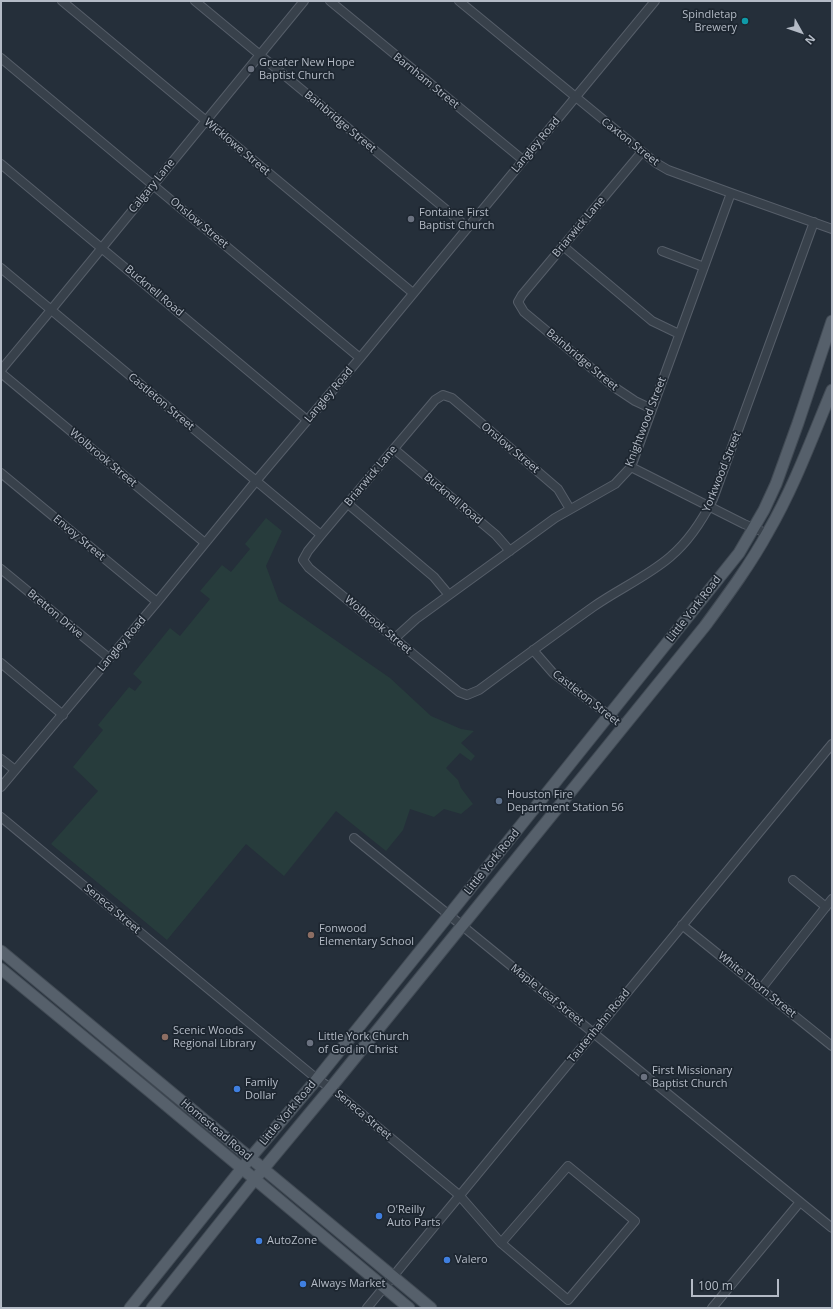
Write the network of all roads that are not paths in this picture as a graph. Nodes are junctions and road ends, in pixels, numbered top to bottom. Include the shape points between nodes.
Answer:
1 (62, 1) edge
2 (195, 1) edge
3 (304, 1) edge
4 (330, 1) edge
5 (459, 1) edge
6 (655, 1) edge
7 (260, 55) junction
8 (1, 58) edge
9 (575, 98) junction
10 (205, 121) junction
11 (641, 152) junction
12 (523, 160) junction
13 (1, 164) edge
14 (153, 185) junction
15 (731, 194) junction
16 (814, 222) junction
17 (467, 227) junction
18 (832, 229) edge
19 (563, 246) junction
20 (102, 248) junction
21 (662, 251) dead end
22 (704, 267) junction
23 (1, 268) edge
24 (413, 293) junction
25 (518, 302) joint
26 (52, 310) junction
27 (832, 321) edge
28 (679, 334) junction
29 (360, 358) junction
30 (1, 372) edge
31 (832, 390) edge
32 (443, 395) joint
33 (652, 409) junction
34 (307, 420) junction
35 (394, 449) junction
36 (631, 467) junction
37 (1, 473) edge
38 (256, 481) junction
39 (348, 504) junction
40 (710, 507) junction
41 (570, 509) junction
42 (753, 528) junction
43 (768, 534) junction
44 (321, 535) junction
45 (205, 543) junction
46 (510, 551) junction
47 (303, 560) joint
48 (1, 569) edge
49 (707, 593) junction
50 (449, 595) junction
51 (157, 602) junction
52 (721, 604) junction
53 (671, 638) junction
54 (394, 639) junction
55 (533, 650) junction
56 (685, 650) junction
57 (109, 658) junction
58 (1, 663) edge
59 (454, 688) joint
60 (63, 715) junction
61 (609, 716) junction
62 (623, 726) junction
63 (832, 744) edge
64 (1, 759) edge
65 (15, 770) junction
66 (1, 787) edge
67 (530, 815) junction
68 (1, 817) edge
69 (543, 826) junction
70 (514, 835) junction
71 (354, 838) dead end
72 (527, 846) junction
73 (792, 880) dead end
74 (832, 899) edge
75 (826, 907) junction
76 (450, 915) junction
77 (682, 925) junction
78 (462, 926) junction
79 (1, 951) edge
80 (1, 969) edge
81 (761, 989) junction
82 (593, 1033) junction
83 (832, 1046) edge
84 (317, 1079) junction
85 (156, 1080) junction
86 (331, 1088) junction
87 (148, 1090) junction
88 (251, 1157) junction
89 (242, 1168) junction
90 (263, 1169) junction
91 (255, 1179) junction
92 (459, 1195) junction
93 (800, 1202) junction
94 (832, 1228) edge
95 (501, 1244) junction
96 (172, 1256) junction
97 (185, 1266) junction
98 (393, 1276) junction
99 (384, 1287) junction
100 (130, 1308) edge
101 (152, 1308) edge
102 (366, 1308) edge
103 (409, 1308) edge
104 (431, 1308) edge
105 (712, 1308) edge

1 - 10 street, Wicklowe Street
2 - 7 street, Bainbridge Street
3 - 7 street, Calgary Lane
4 - 12 street, Barnham Street
5 - 9 street, Caxton Street
6 - 9 street, Langley Road
7 - 10 street, Calgary Lane
7 - 17 street, Bainbridge Street
8 - 14 street, Onslow Street
9 - 11 street, Caxton Street
9 - 12 street, Langley Road
10 - 14 street, Calgary Lane
10 - 24 street, Wicklowe Street
11 - 15 street, Caxton Street via 668,170
11 - 19 street, Briarwick Lane
12 - 17 street, Langley Road
13 - 20 street, Bucknell Road
14 - 20 street, Calgary Lane
14 - 29 street, Onslow Street
15 - 16 street, Caxton Street
15 - 22 street, Knightwood Street
16 - 18 street, Caxton Street
16 - 40 street, Yorkwood Street
17 - 24 street, Langley Road
19 - 25 street, Briarwick Lane
19 - 28 street via 652,322
20 - 26 street, Calgary Lane
20 - 34 street, Bucknell Road
21 - 22 street
22 - 28 street, Knightwood Street
23 - 26 street, Castleton Street
24 - 29 street, Langley Road
25 - 33 street, Bainbridge Street via 524,312 614,387
26 - 30 street, Calgary Lane
26 - 38 street, Castleton Street
27 - 42 main road, Little York Road via 789,451 764,510
28 - 33 street, Knightwood Street
29 - 34 street, Langley Road
30 - 45 street, Wolbrook Street
31 - 43 main road, Little York Road via 788,494
32 - 35 street, Briarwick Lane via 434,400
32 - 41 street, Onslow Street via 452,398 558,489
33 - 36 street, Knightwood Street
34 - 38 street, Langley Road
35 - 39 street, Briarwick Lane
35 - 46 street, Bucknell Road via 496,535
36 - 40 street
36 - 41 street, Knightwood Street via 615,484
37 - 51 street, Envoy Street
38 - 44 street, Castleton Street
38 - 45 street, Langley Road
39 - 44 street, Briarwick Lane
39 - 50 street via 434,577
40 - 42 street
40 - 55 street, Yorkwood Street via 692,535 669,557
41 - 46 street, Knightwood Street
42 - 43 street
42 - 49 main road, Little York Road via 739,552
43 - 52 main road, Little York Road
44 - 47 street, Briarwick Lane
45 - 51 street, Langley Road
46 - 50 street, Knightwood Street
47 - 54 street, Wolbrook Street via 308,568
48 - 57 street, Bretton Drive
49 - 52 main road
49 - 53 main road, Little York Road
50 - 54 street, Knightwood Street
51 - 57 street, Langley Road
52 - 56 main road, Little York Road
53 - 56 main road
53 - 61 main road, Little York Road
54 - 59 street, Wolbrook Street
55 - 59 street, Yorkwood Street via 479,690 467,695
55 - 61 street, Castleton Street via 553,673
56 - 62 main road, Little York Road
57 - 60 street, Langley Road
58 - 60 street
60 - 65 street, Langley Road
61 - 62 street, Castleton Street
61 - 67 main road, Little York Road
62 - 69 main road, Little York Road
63 - 77 street, Tautenhahn Road
64 - 65 street
65 - 66 street, Langley Road
67 - 69 main road
67 - 70 main road, Little York Road
68 - 84 street, Seneca Street
69 - 72 main road, Little York Road
70 - 72 main road
70 - 76 main road, Little York Road
71 - 76 street, Maple Leaf Street
72 - 78 main road, Little York Road
73 - 75 street
74 - 75 street
75 - 81 street
76 - 78 street, Maple Leaf Street
76 - 84 main road, Little York Road
77 - 81 street, White Thorn Street
77 - 82 street, Tautenhahn Road
78 - 82 street, Maple Leaf Street
78 - 86 main road, Little York Road
79 - 85 main road, Homestead Road
80 - 87 main road, Homestead Road
81 - 83 street, White Thorn Street
82 - 92 street, Tautenhahn Road
82 - 93 street, Maple Leaf Street
84 - 86 street, Seneca Street
84 - 88 main road, Little York Road
85 - 87 main road
85 - 88 main road, Homestead Road
86 - 90 main road, Little York Road
86 - 92 street, Seneca Street
87 - 89 main road, Homestead Road
88 - 89 main road, Little York Road
88 - 90 main road, Homestead Road
89 - 91 main road, Homestead Road
89 - 96 main road, Little York Road
90 - 91 main road, Little York Road
90 - 98 main road, Homestead Road
91 - 97 main road, Little York Road
91 - 99 main road, Homestead Road
92 - 95 street, Seneca Street
92 - 98 street, Tautenhahn Road
93 - 94 street, Maple Leaf Street
93 - 105 street
95 - 95 street, Seneca Street via 568,1166 635,1221 568,1300
96 - 97 main road
96 - 100 main road, Little York Road
97 - 101 main road, Little York Road
98 - 99 street, Tautenhahn Road
98 - 104 main road, Homestead Road
99 - 102 street, Tautenhahn Road
99 - 103 main road, Homestead Road

